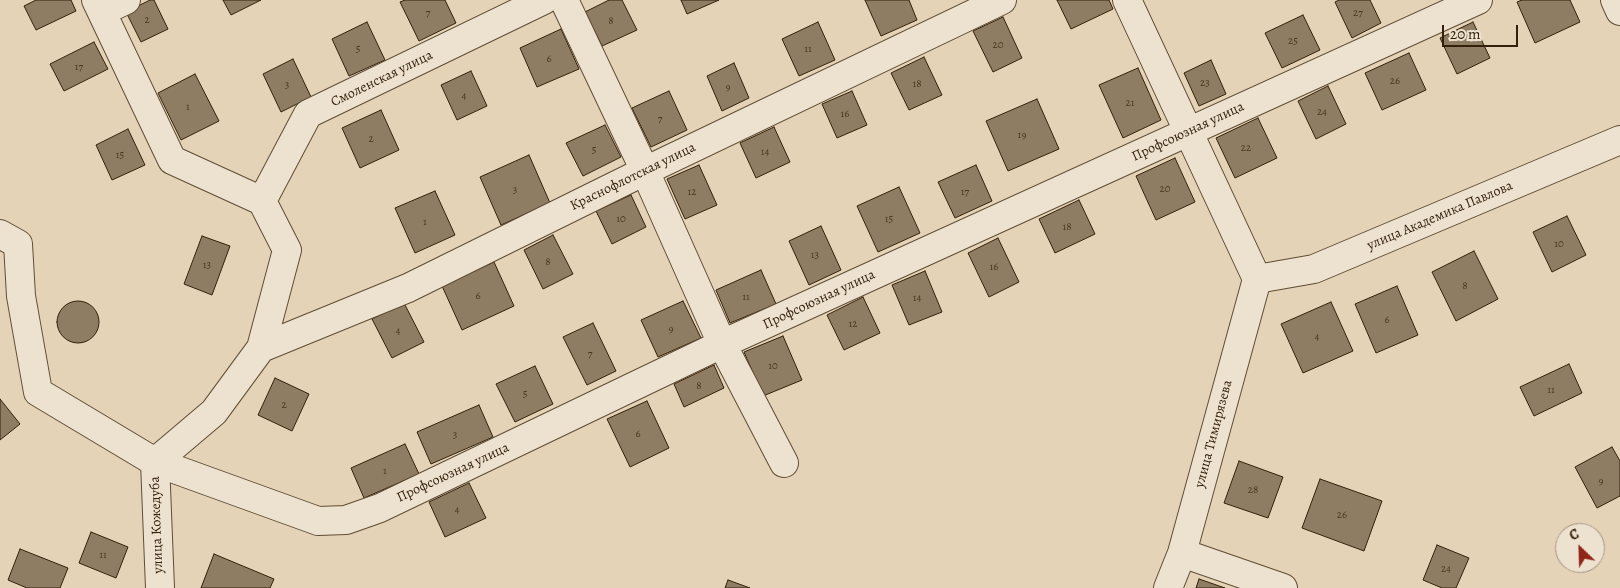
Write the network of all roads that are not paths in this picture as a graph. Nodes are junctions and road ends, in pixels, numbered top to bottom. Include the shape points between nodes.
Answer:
1 (544, 0) edge
2 (564, 0) edge
3 (1002, 0) edge
4 (1127, 0) edge
5 (1478, 0) edge
6 (1615, 0) edge
7 (108, 4) edge
8 (1620, 10) edge
9 (1188, 132) junction
10 (1620, 140) edge
11 (645, 170) junction
12 (262, 201) junction
13 (0, 234) edge
14 (1256, 279) junction
15 (722, 344) junction
16 (261, 348) junction
17 (155, 462) junction
18 (784, 463) dead end
19 (1182, 553) junction
20 (160, 588) edge
21 (1168, 588) edge
22 (1283, 588) edge

1 - 12 street, Смоленская улица via 308,114
2 - 11 street
3 - 11 street, Краснофлотская улица
4 - 9 street
5 - 9 street, Профсоюзная улица
6 - 8 street
7 - 12 street via 172,160
9 - 14 street
9 - 15 street, Профсоюзная улица
10 - 14 street, улица Академика Павлова via 1314,269
11 - 15 street
11 - 16 street, Краснофлотская улица via 408,288
12 - 16 street via 287,250
13 - 17 street, Профсоюзная улица via 18,244 21,296 38,392
14 - 19 street, улица Тимирязева
15 - 17 street, Профсоюзная улица via 380,508 346,520 318,521
15 - 18 street
16 - 17 street via 214,412
17 - 20 street, улица Кожедуба
19 - 21 street, улица Тимирязева
19 - 22 street

